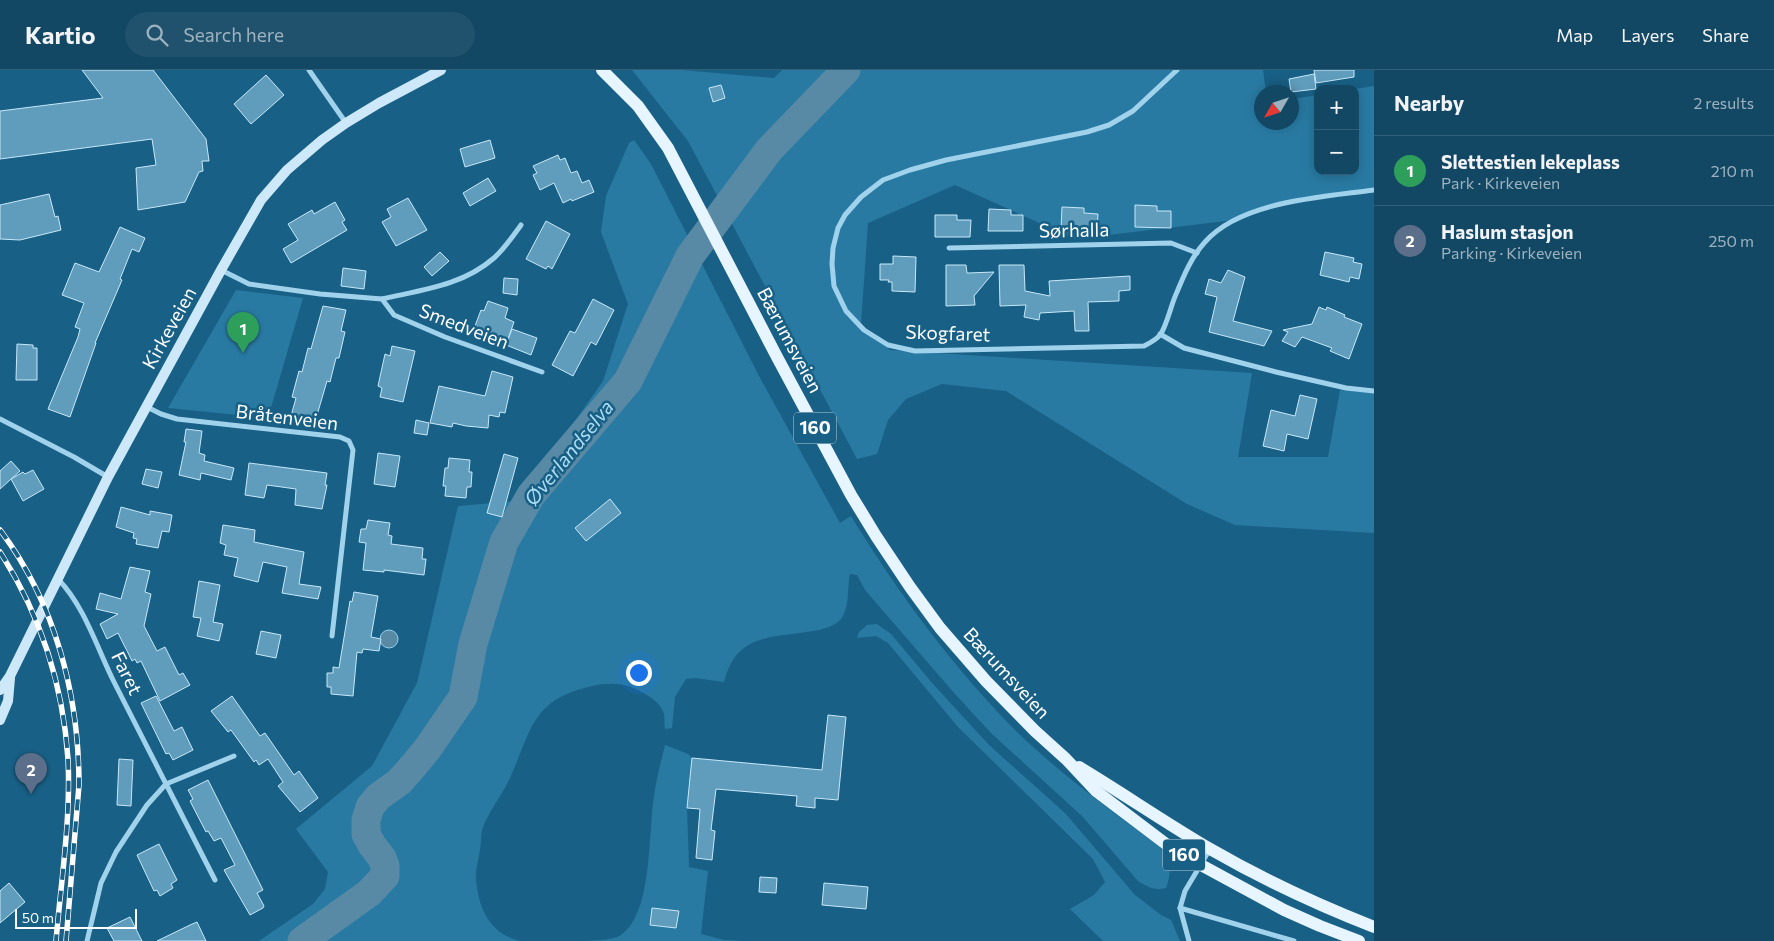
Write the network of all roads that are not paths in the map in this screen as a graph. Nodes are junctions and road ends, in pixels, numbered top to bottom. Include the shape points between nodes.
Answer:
1 (309, 70) edge
2 (441, 70) edge
3 (602, 70) edge
4 (1178, 70) edge
5 (346, 123) junction
6 (1374, 190) edge
7 (521, 225) dead end
8 (949, 248) dead end
9 (1197, 252) junction
10 (220, 270) junction
11 (382, 299) junction
12 (1160, 334) junction
13 (542, 372) dead end
14 (1374, 391) edge
15 (146, 407) junction
16 (0, 419) edge
17 (108, 477) junction
18 (58, 579) junction
19 (332, 636) dead end
20 (10, 676) junction
21 (0, 690) edge
22 (0, 720) edge
23 (234, 756) dead end
24 (1066, 759) junction
25 (166, 784) junction
26 (1211, 849) junction
27 (1201, 865) junction
28 (215, 880) dead end
29 (1180, 908) junction
30 (1374, 927) edge
31 (87, 941) edge
32 (1189, 941) edge
33 (1294, 941) edge
34 (1359, 941) edge

1 - 5 street
2 - 5 main road, Kirkeveien
3 - 24 main road, Bærumsveien / 160 via 638,106 668,148 851,495 895,565 940,628 986,681
4 - 12 street, Skogfaret via 1133,111 1109,125 946,160 884,180 861,197 845,215 833,248 834,286 846,311 864,330 888,345 924,351 1144,346
5 - 10 main road, Kirkeveien via 302,155 272,186
6 - 9 street via 1266,208 1218,230
7 - 11 street, Smedveien via 495,258 476,271 441,287
8 - 9 street, Sørhalla via 1171,243
9 - 12 street via 1174,296
10 - 11 street, Smedveien via 249,284
10 - 15 main road, Kirkeveien
11 - 13 street, Smedveien via 394,315
12 - 14 street via 1184,348 1346,388
15 - 17 main road, Kirkeveien
15 - 19 street, Bråtenveien via 177,419 340,437 348,441 352,450
16 - 17 street
17 - 18 main road, Kirkeveien
18 - 20 main road, Kirkeveien
18 - 25 street, Faret via 82,613
20 - 21 main road, Kirkeveien
20 - 22 main road, Kirkeveien via 8,701
23 - 25 street
24 - 26 main road, Bærumsveien / 160
24 - 27 main road, Bærumsveien / 160 via 1096,791 1166,844
25 - 28 street, Faret
25 - 31 street via 147,805 112,860 101,884
26 - 27 street
26 - 30 main road, Bærumsveien / 160 via 1291,891
27 - 29 street via 1185,891
27 - 34 main road, Bærumsveien / 160 via 1284,910
29 - 32 street
29 - 33 street

